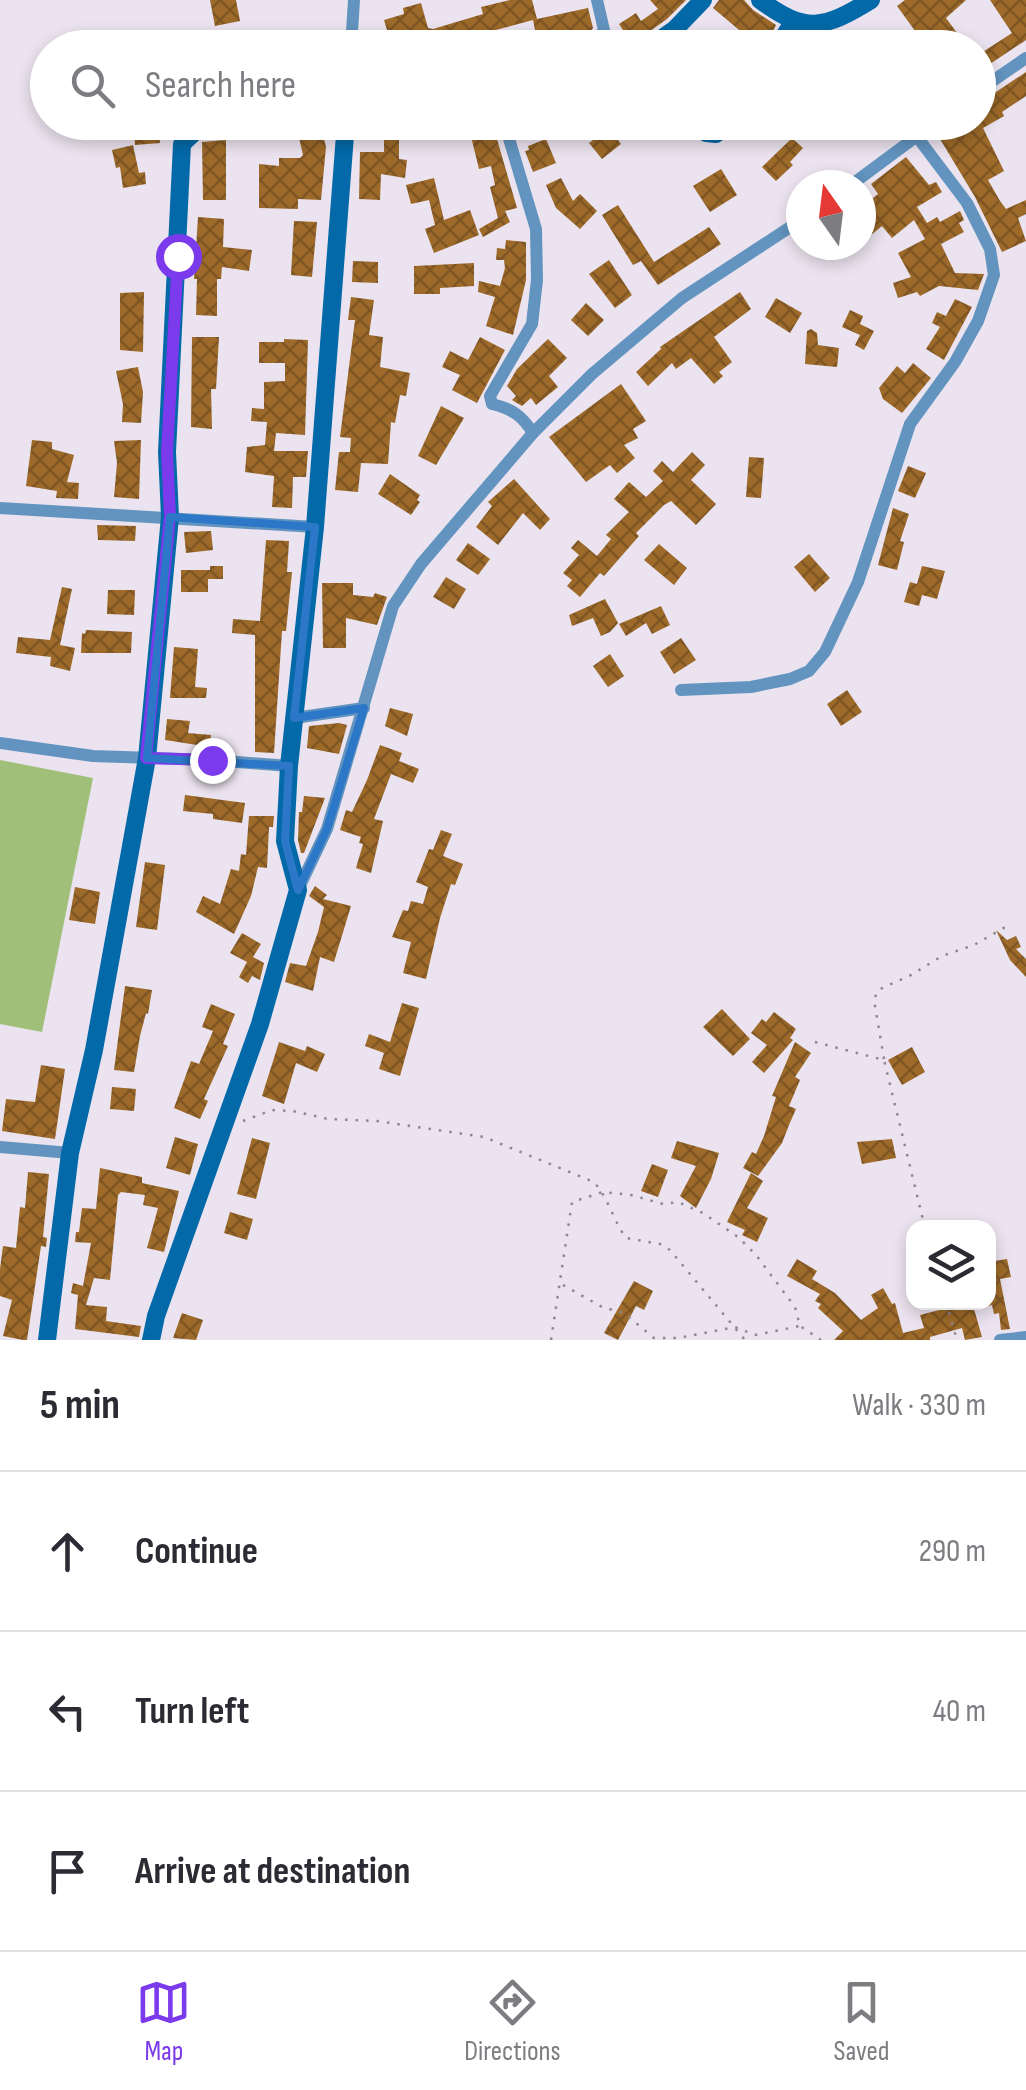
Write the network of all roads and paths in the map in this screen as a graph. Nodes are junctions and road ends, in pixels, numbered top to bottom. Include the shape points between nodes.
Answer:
1 (354, 0) edge
2 (597, 0) edge
3 (703, 0) edge
4 (760, 0) edge
5 (871, 0) edge
6 (793, 22) junction
7 (352, 30) edge
8 (604, 30) edge
9 (674, 30) edge
10 (788, 30) edge
11 (1026, 58) edge
12 (996, 78) edge
13 (186, 140) edge
14 (345, 140) edge
15 (509, 140) edge
16 (915, 140) edge
17 (919, 140) edge
18 (872, 170) edge
19 (786, 230) edge
20 (534, 433) junction
21 (0, 508) edge
22 (170, 516) junction
23 (315, 526) junction
24 (681, 690) dead end
25 (364, 708) junction
26 (294, 718) junction
27 (0, 744) edge
28 (146, 758) junction
29 (289, 766) junction
30 (298, 890) junction
31 (1007, 926) dead end
32 (815, 1042) dead end
33 (884, 1060) junction
34 (227, 1121) junction
35 (0, 1147) edge
36 (70, 1153) junction
37 (602, 1192) junction
38 (923, 1220) edge
39 (562, 1284) junction
40 (948, 1310) edge
41 (800, 1326) junction
42 (735, 1327) junction
43 (1026, 1337) edge
44 (47, 1340) edge
45 (151, 1340) edge
46 (551, 1340) edge
47 (745, 1340) edge
48 (821, 1340) edge
49 (957, 1340) edge
50 (1000, 1340) edge

1 - 7 street
2 - 8 street
3 - 9 street
4 - 6 street
5 - 6 street via 840,19
6 - 10 street
11 - 12 street
13 - 22 street via 167,452
14 - 23 street
15 - 20 street via 536,228 537,280 532,324 490,396
16 - 18 street
17 - 24 street via 966,203 990,250 994,275 978,322 910,424 858,582 809,671 715,691
19 - 20 street via 682,298
20 - 25 street via 421,564 394,606
21 - 22 street
22 - 23 street
22 - 28 street
23 - 26 street
25 - 26 street
25 - 30 street via 327,829
26 - 29 street
27 - 28 street
28 - 29 street
28 - 36 street
29 - 30 street via 285,840
30 - 34 street
31 - 33 path via 878,990
32 - 33 path
33 - 38 path
34 - 37 path via 293,1111 484,1137 594,1182
34 - 45 street
35 - 36 street
36 - 44 street
37 - 39 path via 572,1202
37 - 41 path via 678,1202 703,1213 756,1255 795,1307
37 - 42 path via 626,1238 670,1250
39 - 42 path via 624,1312 654,1338
39 - 46 path
40 - 49 path
41 - 42 path via 756,1335
41 - 48 path
42 - 47 path
43 - 50 street

